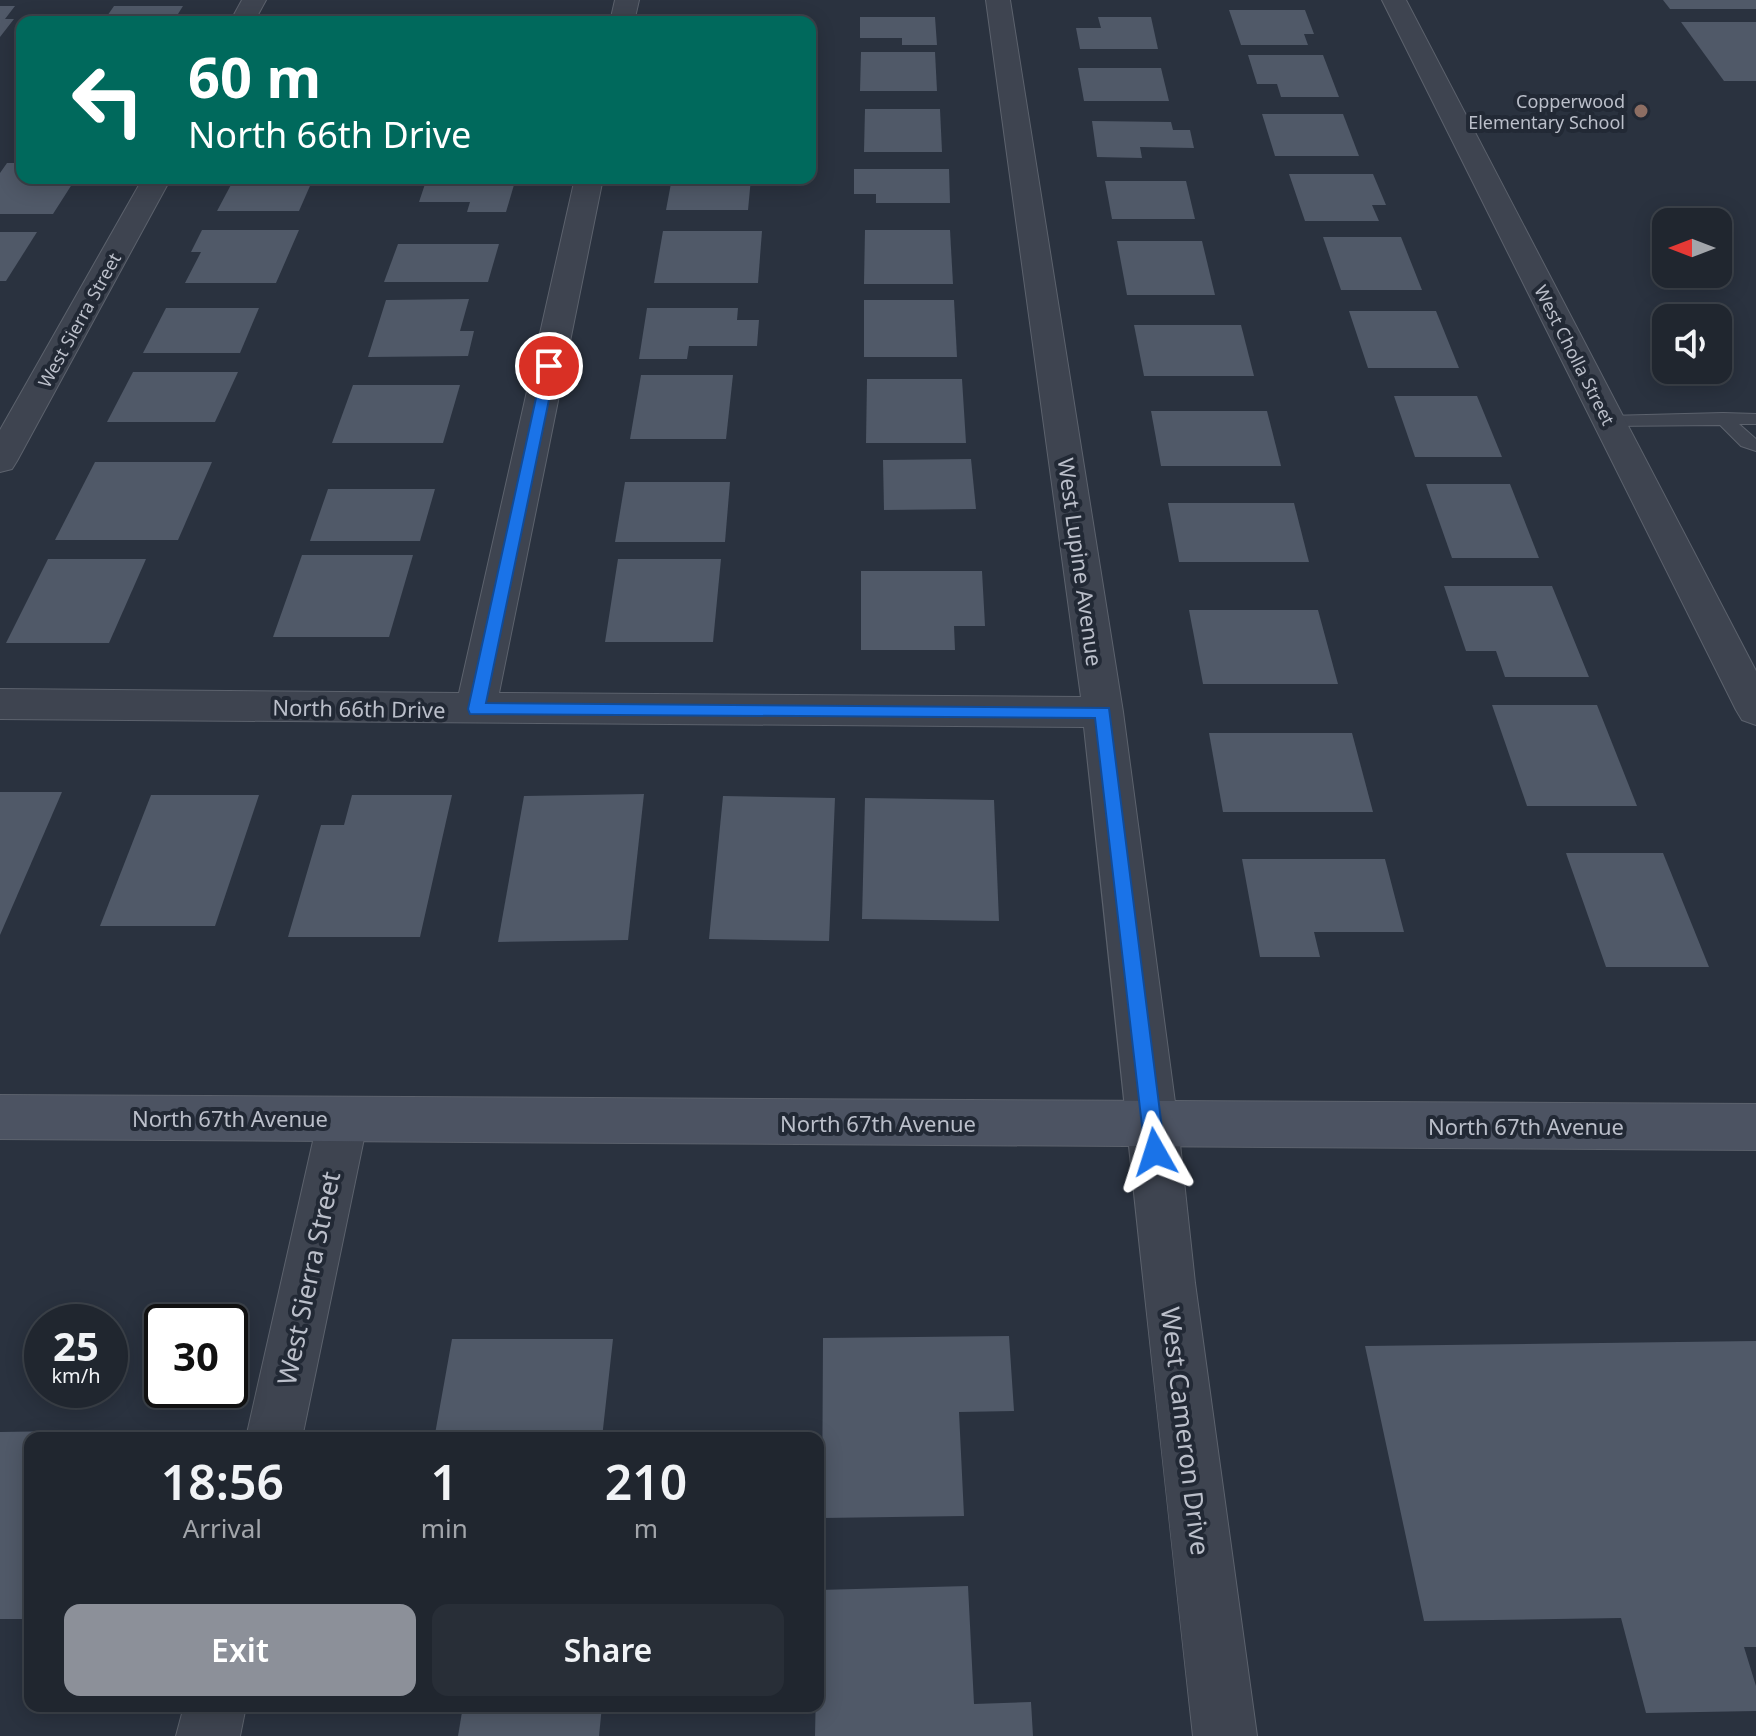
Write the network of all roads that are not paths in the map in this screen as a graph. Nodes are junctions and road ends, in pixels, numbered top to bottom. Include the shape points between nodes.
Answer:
1 (998, 0) edge
2 (1394, 0) edge
3 (154, 184) edge
4 (588, 184) edge
5 (1723, 418) junction
6 (1756, 419) edge
7 (1608, 421) junction
8 (1756, 446) edge
9 (0, 461) edge
10 (0, 704) edge
11 (476, 709) junction
12 (1756, 710) edge
13 (1103, 712) junction
14 (0, 1117) edge
15 (343, 1119) junction
16 (1153, 1125) junction
17 (1756, 1127) edge
18 (275, 1432) edge
19 (214, 1712) edge
20 (208, 1736) edge
21 (1225, 1736) edge

1 - 13 street, West Lupine Avenue
2 - 7 street, West Cholla Street
3 - 9 street, West Sierra Street
4 - 11 street
5 - 6 lane
5 - 7 lane
5 - 8 lane
7 - 12 street, West Cholla Street
10 - 11 street, North 66th Drive
11 - 13 street, North 66th Drive
13 - 16 street, West Lupine Avenue
14 - 15 main road, North 67th Avenue
15 - 16 main road, North 67th Avenue
15 - 18 street, West Sierra Street
16 - 17 main road, North 67th Avenue
16 - 21 street, West Cameron Drive
19 - 20 street

